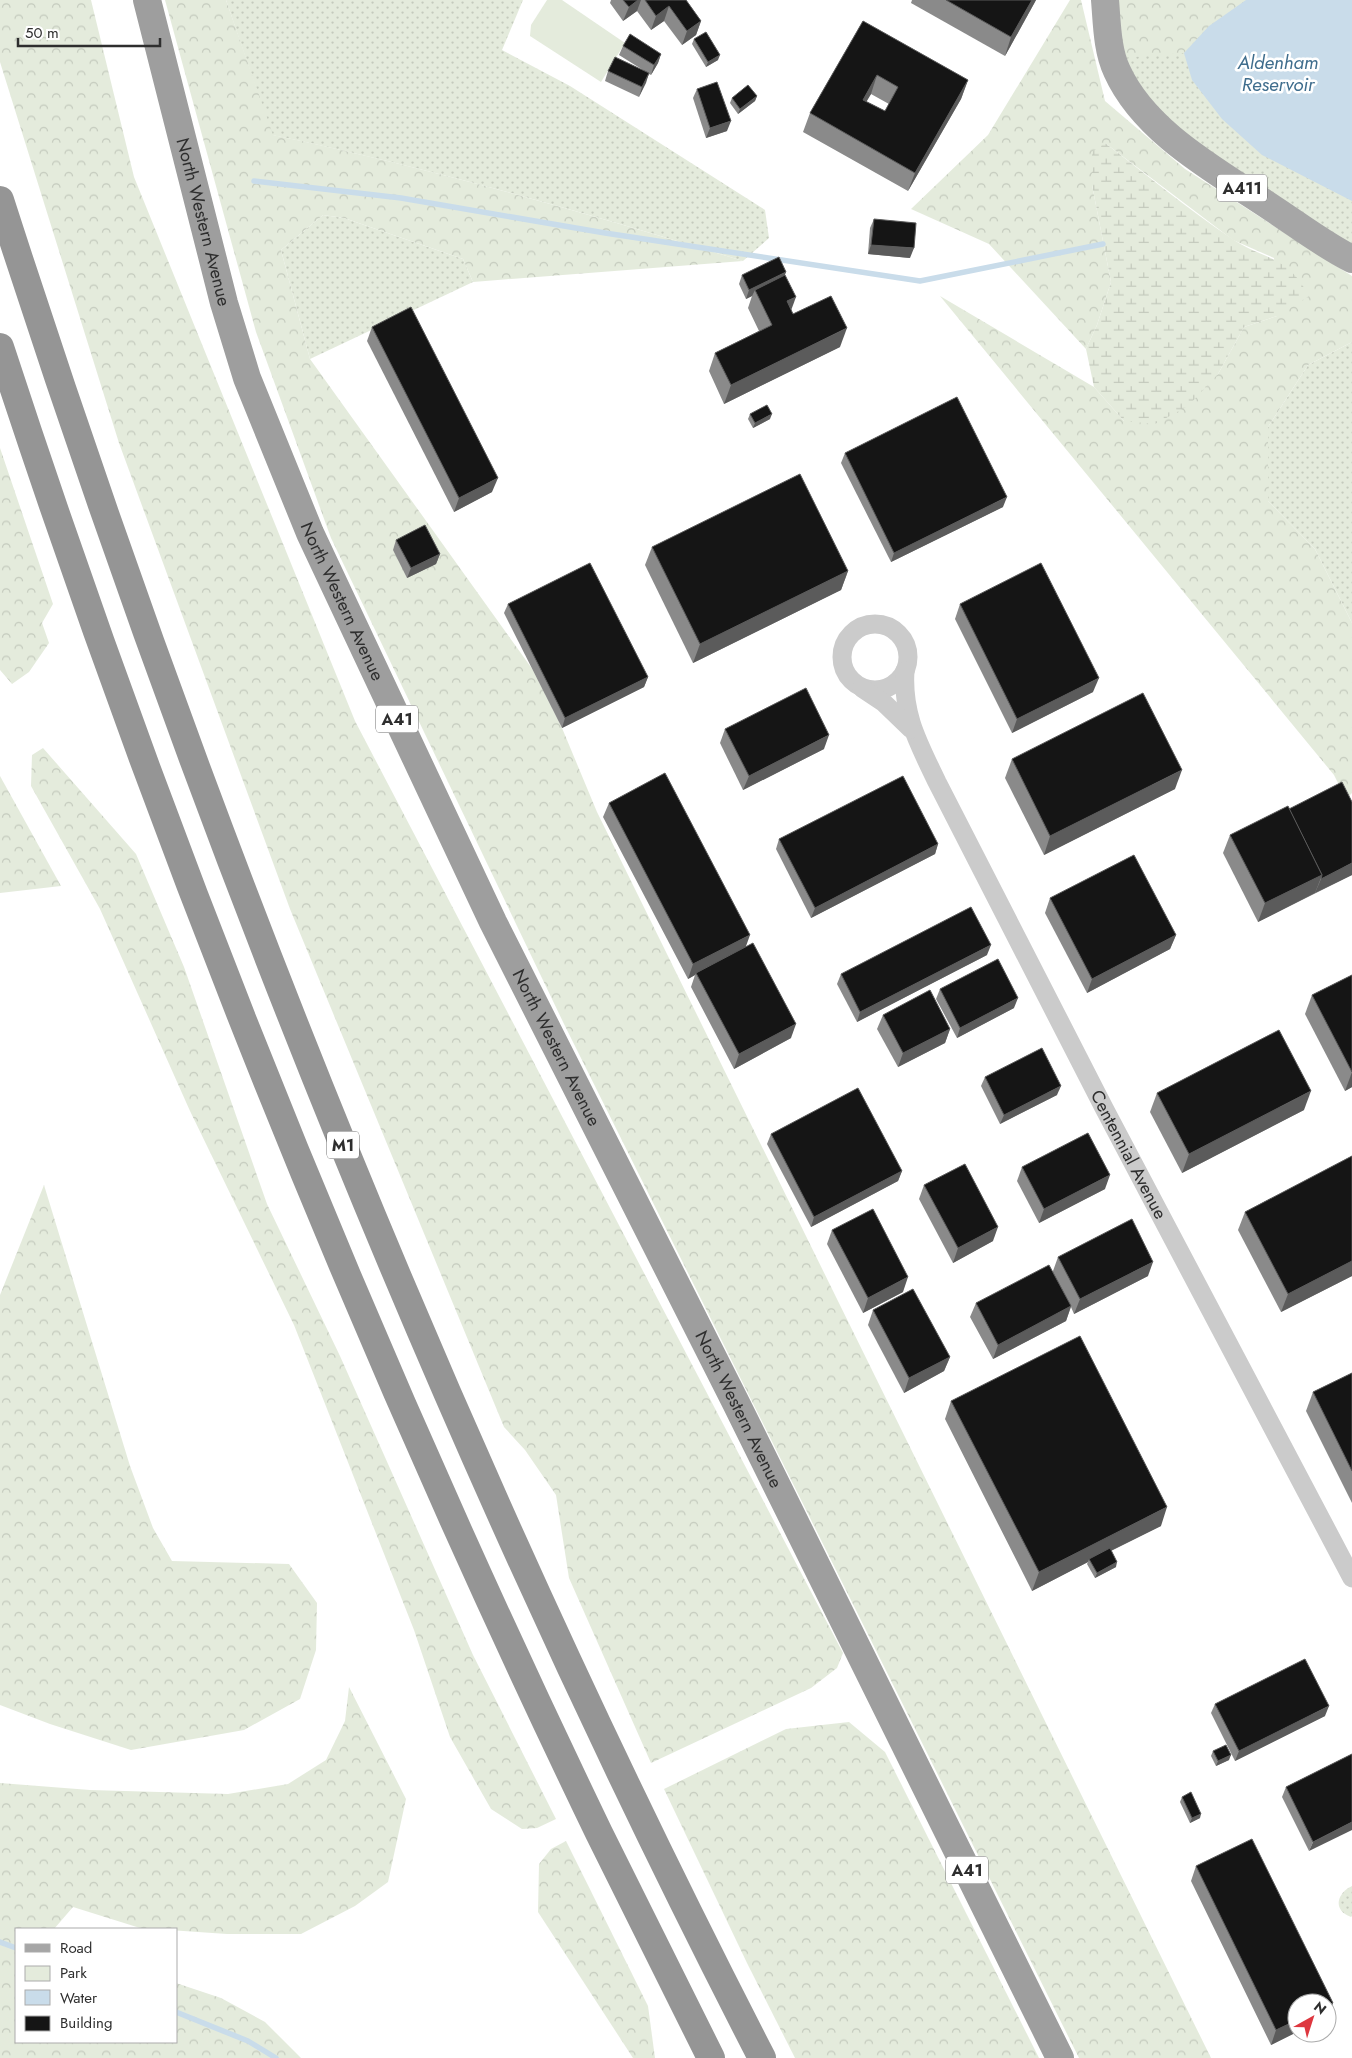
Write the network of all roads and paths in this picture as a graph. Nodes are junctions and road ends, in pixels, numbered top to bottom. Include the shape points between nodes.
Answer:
1 (147, 0) edge
2 (1105, 0) edge
3 (0, 200) edge
4 (1352, 259) edge
5 (0, 348) edge
6 (905, 672) junction
7 (860, 687) junction
8 (911, 729) junction
9 (1352, 1578) edge
10 (711, 2058) edge
11 (762, 2058) edge
12 (1060, 2058) edge

1 - 12 highway, North Western Avenue / A41 via 224,303 247,378 310,533 493,922
2 - 4 main road, A411 via 1116,70 1138,107 1166,135
3 - 11 highway, M1 via 64,395 186,741 333,1121 465,1432 579,1685
5 - 10 highway, M1 via 144,758 286,1129 420,1442 526,1677
6 - 7 street via 891,687 870,690
6 - 7 street via 908,655 896,631 876,624 865,626 848,638 842,658 847,675
6 - 8 street via 904,692
7 - 8 street via 883,702
8 - 9 street, Centennial Avenue via 1104,1108

